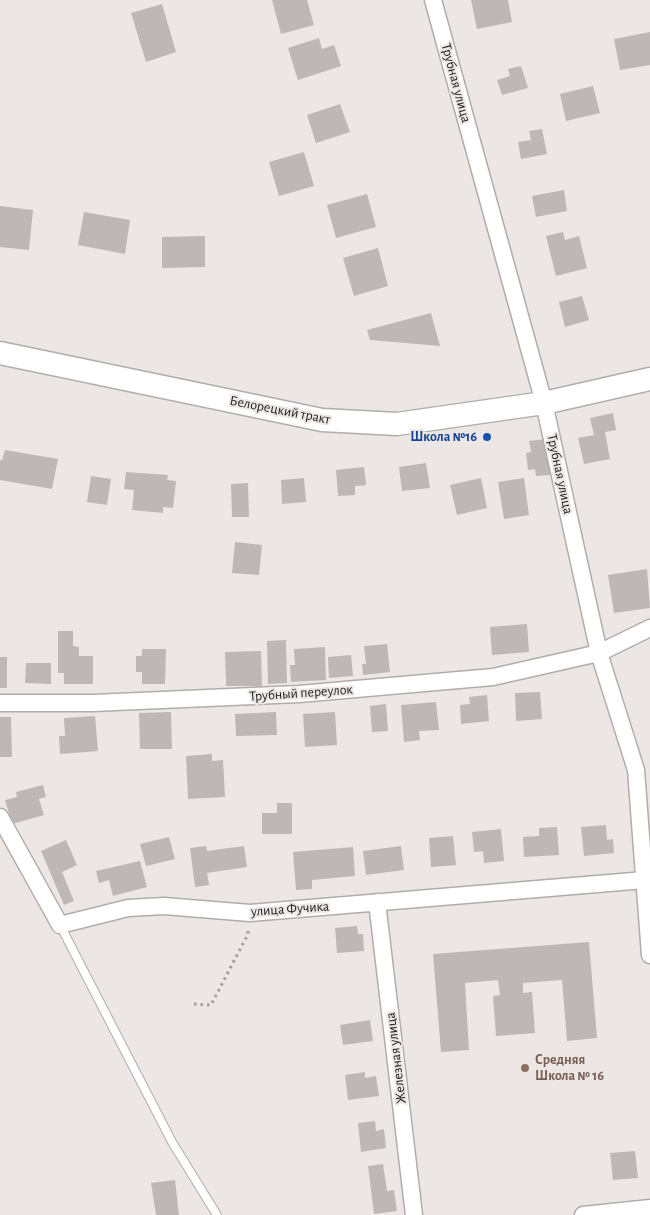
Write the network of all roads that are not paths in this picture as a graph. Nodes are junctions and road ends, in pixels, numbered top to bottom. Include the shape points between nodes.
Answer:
1 (433, 0) edge
2 (0, 353) edge
3 (650, 380) edge
4 (544, 403) junction
5 (650, 628) edge
6 (599, 653) junction
7 (0, 703) edge
8 (0, 818) edge
9 (644, 880) junction
10 (378, 902) junction
11 (60, 925) junction
12 (650, 954) edge
13 (650, 1208) edge
14 (217, 1215) edge
15 (414, 1215) edge
16 (583, 1215) edge

1 - 4 street, Трубная улица
2 - 4 street, Белорецкий тракт via 322,420 397,424
3 - 4 street, Белорецкий тракт
4 - 6 street, Трубная улица
5 - 6 street, Трубный переулок
6 - 7 street, Трубный переулок via 493,677 299,694 93,703
6 - 9 street, Трубная улица via 636,770
8 - 11 street
9 - 10 street, улица Фучика
9 - 12 street, Трубная улица
10 - 11 street, улица Фучика via 250,913 164,906 128,908
10 - 15 street, Железная улица
11 - 14 lane via 172,1142
13 - 16 street

